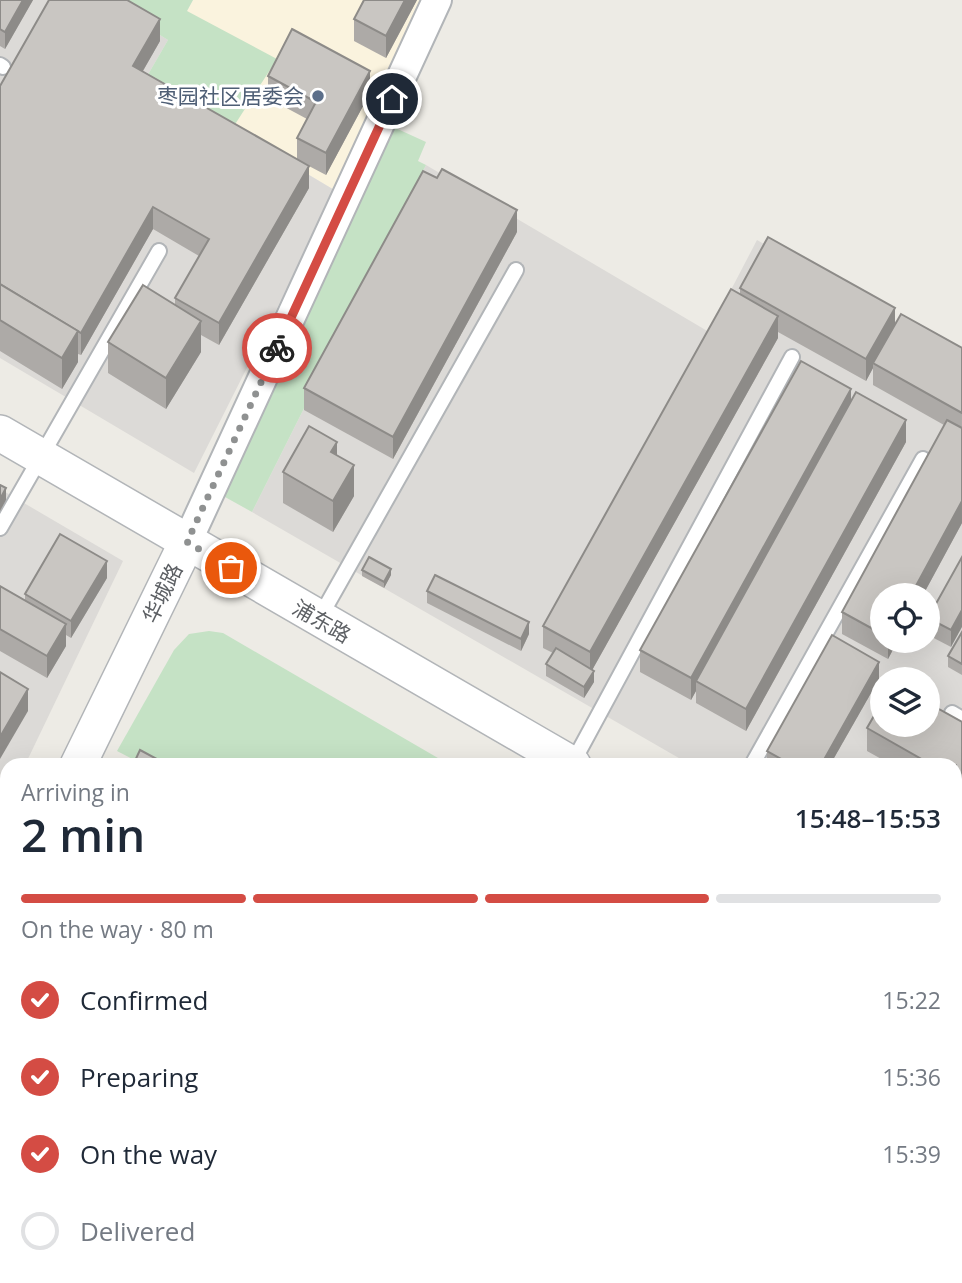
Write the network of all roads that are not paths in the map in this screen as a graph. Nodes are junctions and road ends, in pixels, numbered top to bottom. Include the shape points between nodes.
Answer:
1 (438, 0) edge
2 (159, 251) dead end
3 (516, 270) dead end
4 (792, 357) dead end
5 (0, 433) edge
6 (41, 457) junction
7 (923, 459) edge
8 (0, 528) edge
9 (187, 542) junction
10 (319, 619) junction
11 (81, 758) edge
12 (562, 758) edge
13 (576, 758) edge
14 (756, 758) edge

1 - 9 street, 华城路
2 - 6 lane
3 - 10 lane
4 - 13 lane
5 - 6 street, 浦东路
6 - 8 lane
6 - 9 street, 浦东路
7 - 14 lane
9 - 10 street, 浦东路
9 - 11 street, 华城路
10 - 12 street, 浦东路

